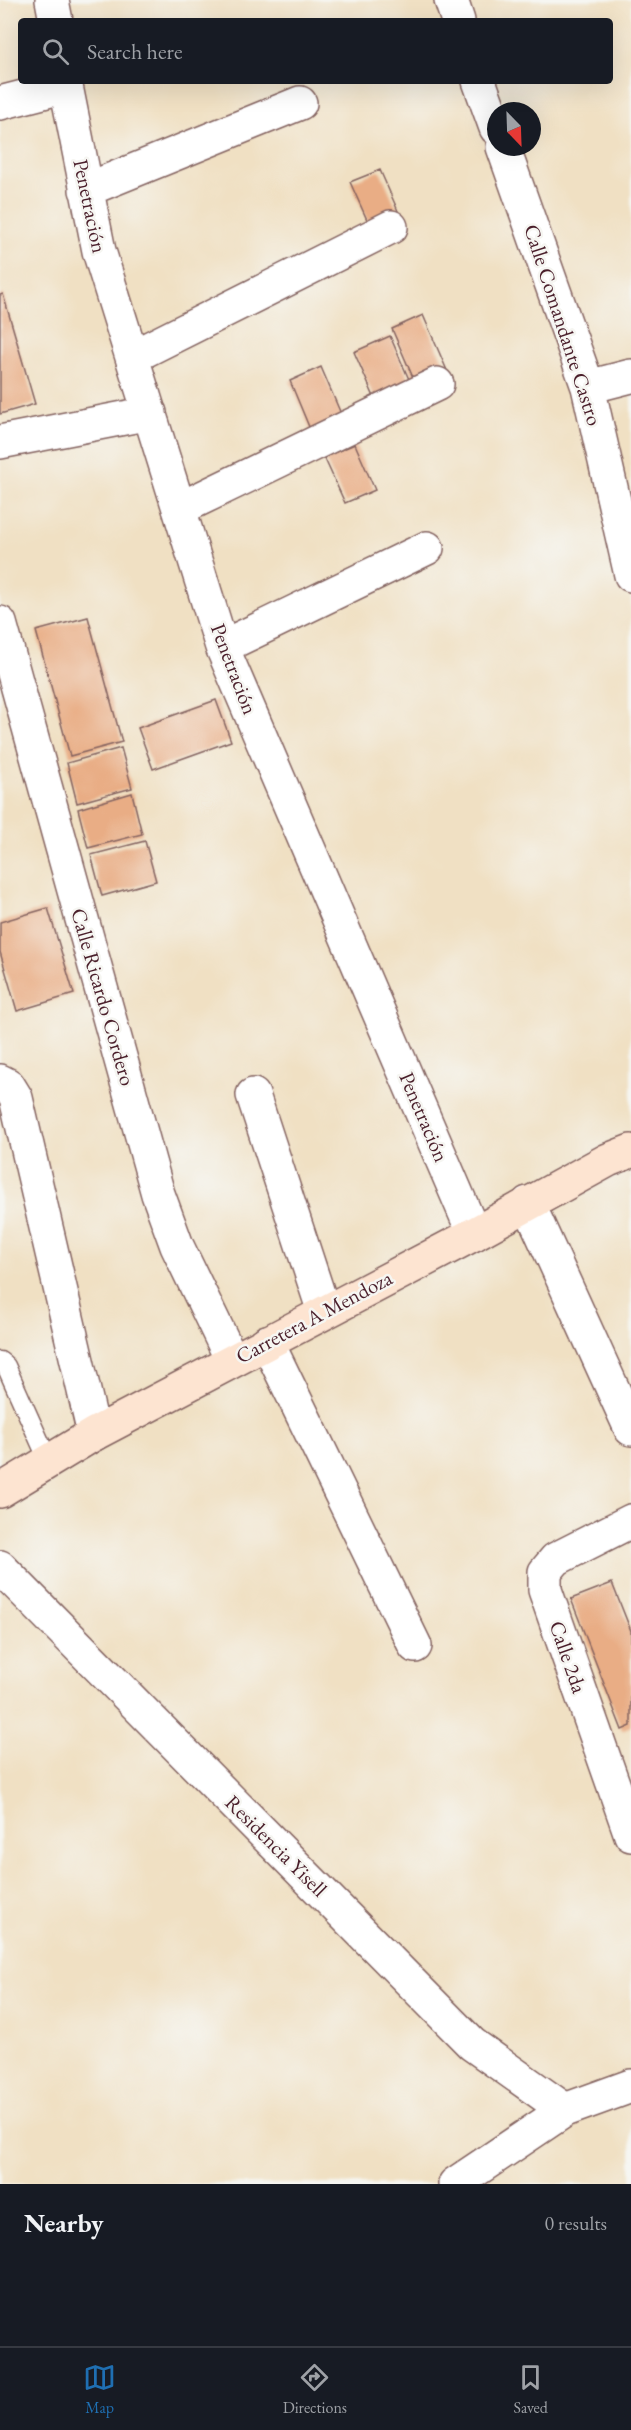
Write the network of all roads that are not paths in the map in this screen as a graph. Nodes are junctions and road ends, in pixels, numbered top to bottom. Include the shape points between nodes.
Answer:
1 (52, 0) edge
2 (451, 0) edge
3 (55, 18) edge
4 (457, 18) edge
5 (63, 84) edge
6 (66, 84) edge
7 (480, 84) edge
8 (0, 103) edge
9 (300, 103) dead end
10 (487, 103) edge
11 (506, 156) edge
12 (86, 190) junction
13 (391, 227) dead end
14 (132, 357) junction
15 (631, 376) edge
16 (436, 384) dead end
17 (588, 387) junction
18 (150, 413) junction
19 (0, 442) edge
20 (179, 509) junction
21 (427, 548) dead end
22 (631, 575) edge
23 (0, 623) edge
24 (222, 647) junction
25 (0, 1081) edge
26 (253, 1095) dead end
27 (631, 1150) edge
28 (528, 1203) junction
29 (474, 1234) junction
30 (324, 1312) junction
31 (267, 1342) junction
32 (232, 1360) junction
33 (0, 1361) edge
34 (631, 1429) edge
35 (94, 1434) junction
36 (48, 1460) junction
37 (0, 1491) edge
38 (631, 1521) edge
39 (0, 1567) edge
40 (415, 1646) dead end
41 (631, 1835) edge
42 (631, 2086) edge
43 (565, 2110) junction
44 (455, 2184) edge

1 - 3 street
2 - 4 street
5 - 8 street
6 - 12 street, Penetración
7 - 10 street
9 - 12 street
11 - 17 street, Calle Comandante Castro
12 - 14 street, Penetración via 99,251
13 - 14 street
14 - 18 street, Penetración
15 - 17 street
16 - 20 street
17 - 22 street, Calle Comandante Castro
18 - 19 street
18 - 20 street, Penetración
20 - 24 street, Penetración
21 - 24 street
23 - 32 street, Calle Ricardo Cordero via 158,1194 177,1246
24 - 29 street, Penetración
25 - 35 street via 8,1085 16,1098
26 - 30 street
27 - 28 street, Carretera A Mendoza
28 - 29 street, Carretera A Mendoza
28 - 34 street
29 - 30 street, Carretera A Mendoza
30 - 31 street, Carretera A Mendoza
31 - 32 street, Carretera A Mendoza
31 - 40 street
32 - 35 street, Carretera A Mendoza
33 - 36 lane via 6,1366
35 - 36 street, Carretera A Mendoza
36 - 37 street, Carretera A Mendoza
38 - 41 street, Calle 2da via 556,1559 545,1572 545,1590
39 - 43 street, Residencia Yisell via 472,2044
42 - 43 street
43 - 44 street

